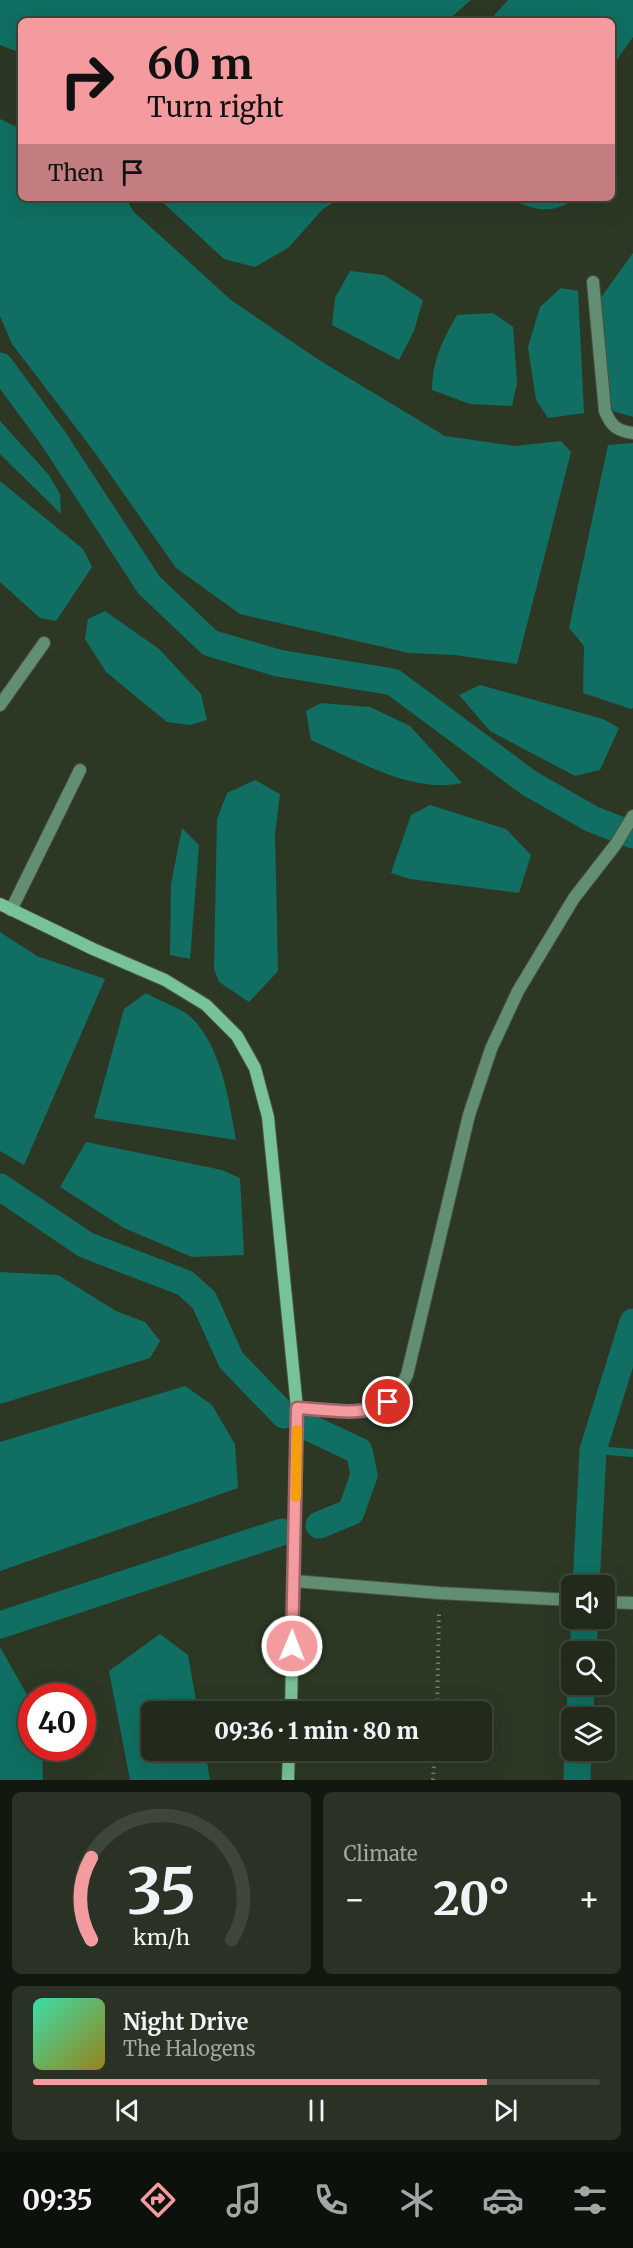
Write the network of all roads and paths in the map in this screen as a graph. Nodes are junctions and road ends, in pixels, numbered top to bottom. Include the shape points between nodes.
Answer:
1 (593, 282) dead end
2 (633, 433) edge
3 (44, 643) dead end
4 (0, 705) edge
5 (80, 770) dead end
6 (633, 816) edge
7 (6, 907) edge
8 (297, 1408) junction
9 (294, 1581) junction
10 (439, 1593) junction
11 (561, 1599) edge
12 (615, 1603) edge
13 (633, 1604) edge
14 (291, 1701) edge
15 (437, 1701) edge
16 (289, 1761) edge
17 (434, 1761) edge
18 (288, 1780) edge
19 (433, 1780) edge

1 - 2 street via 605,411 619,431
3 - 4 street
5 - 7 street
6 - 8 street via 568,908 518,991 491,1049 469,1115 400,1391 376,1409 362,1412
7 - 8 street via 165,980 206,1005 237,1036 255,1068 268,1117
8 - 9 street
9 - 10 street
9 - 14 street
10 - 11 street
10 - 15 path
12 - 13 street
16 - 18 street
17 - 19 path

